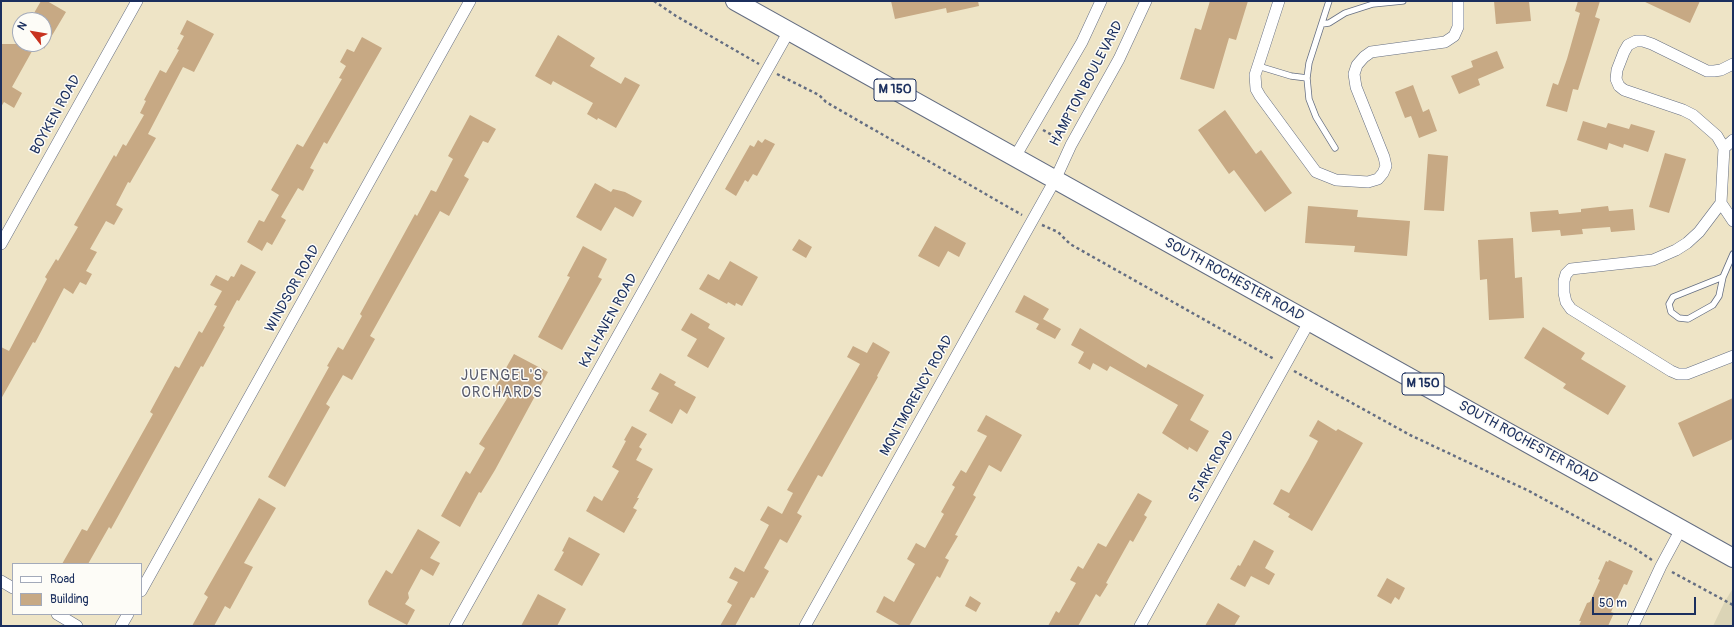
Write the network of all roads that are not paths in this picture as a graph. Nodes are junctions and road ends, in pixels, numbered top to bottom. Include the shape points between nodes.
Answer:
1 (137, 1) edge
2 (470, 1) edge
3 (735, 1) edge
4 (1101, 1) edge
5 (1146, 1) edge
6 (1279, 1) edge
7 (1329, 1) edge
8 (1403, 1) edge
9 (1458, 1) edge
10 (1372, 2) edge
11 (1322, 24) junction
12 (789, 31) junction
13 (1733, 64) edge
14 (1257, 66) junction
15 (1306, 78) junction
16 (1733, 140) edge
17 (1335, 148) dead end
18 (1724, 148) junction
19 (1015, 157) junction
20 (1055, 180) junction
21 (1721, 202) junction
22 (1733, 221) edge
23 (1, 244) edge
24 (1733, 254) edge
25 (1723, 277) junction
26 (1309, 322) junction
27 (1733, 356) edge
28 (1681, 529) junction
29 (1733, 558) edge
30 (1, 581) edge
31 (12, 587) edge
32 (142, 589) edge
33 (59, 615) edge
34 (127, 615) edge
35 (77, 626) edge
36 (121, 626) edge
37 (456, 626) edge
38 (805, 626) edge
39 (1140, 626) edge
40 (1634, 626) edge

1 - 23 street, BOYKEN ROAD
2 - 32 street, WINDSOR ROAD
3 - 12 main road, SOUTH ROCHESTER ROAD / M 150
4 - 19 street, HAMPTON BOULEVARD via 1082,42
5 - 20 street, HAMPTON BOULEVARD via 1119,59 1071,145
6 - 14 street
7 - 11 lane
8 - 10 lane
9 - 14 street via 1458,27 1454,36 1445,42 1371,52 1357,64 1354,74 1356,87 1386,166 1383,174 1368,182 1336,180 1316,172 1260,96 1256,82
10 - 11 lane
11 - 15 lane
12 - 19 main road, SOUTH ROCHESTER ROAD / M 150
12 - 37 street, KALHAVEN ROAD
13 - 18 street via 1721,70 1706,71 1652,44 1636,41 1628,45 1624,52 1616,79 1624,90 1693,115 1717,136
14 - 15 lane
15 - 17 lane via 1316,117
16 - 18 street
18 - 21 street
19 - 20 main road, SOUTH ROCHESTER ROAD / M 150
20 - 26 main road, SOUTH ROCHESTER ROAD / M 150
20 - 38 street, MONTMORENCY ROAD
21 - 22 street
21 - 27 street via 1698,232 1676,250 1653,260 1571,269 1566,274 1564,292 1571,309 1671,371 1687,374
24 - 25 lane
25 - 25 lane via 1719,296 1713,305 1688,319 1679,318 1671,312 1669,304 1673,296
26 - 28 main road, SOUTH ROCHESTER ROAD / M 150
26 - 39 street, STARK ROAD
28 - 29 main road, SOUTH ROCHESTER ROAD / M 150
28 - 40 street
30 - 31 street
33 - 35 street
34 - 36 street

